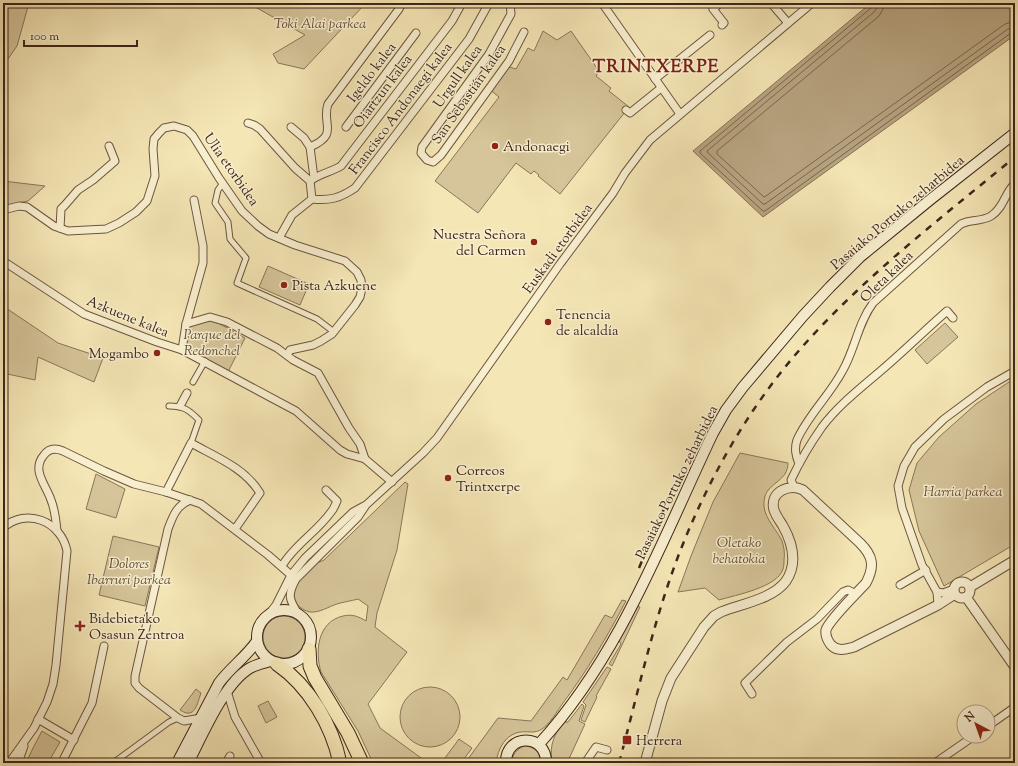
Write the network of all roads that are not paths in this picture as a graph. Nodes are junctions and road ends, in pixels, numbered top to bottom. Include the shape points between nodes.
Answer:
1 (402, 3) edge
2 (462, 3) edge
3 (489, 3) edge
4 (510, 3) edge
5 (602, 3) edge
6 (720, 3) edge
7 (772, 3) edge
8 (812, 3) edge
9 (788, 23) junction
10 (722, 25) dead end
11 (524, 32) dead end
12 (416, 33) dead end
13 (710, 35) dead end
14 (656, 79) junction
15 (661, 88) junction
16 (626, 110) dead end
17 (680, 114) junction
18 (248, 123) dead end
19 (291, 127) dead end
20 (346, 127) dead end
21 (1015, 133) edge
22 (109, 146) dead end
23 (310, 147) junction
24 (427, 160) joint
25 (312, 180) junction
26 (223, 183) junction
27 (1015, 184) edge
28 (312, 199) junction
29 (194, 200) dead end
30 (3, 210) edge
31 (60, 228) junction
32 (279, 238) junction
33 (3, 261) edge
34 (953, 318) dead end
35 (186, 324) junction
36 (334, 332) junction
37 (182, 350) junction
38 (287, 355) junction
39 (204, 361) junction
40 (1015, 370) edge
41 (193, 382) dead end
42 (188, 393) dead end
43 (169, 406) dead end
44 (180, 406) junction
45 (191, 443) junction
46 (360, 444) junction
47 (346, 454) junction
48 (365, 459) junction
49 (799, 464) junction
50 (392, 482) junction
51 (794, 487) junction
52 (326, 490) dead end
53 (166, 492) junction
54 (190, 500) junction
55 (366, 505) junction
56 (3, 528) edge
57 (235, 529) junction
58 (57, 531) junction
59 (1015, 560) edge
60 (282, 566) junction
61 (926, 570) junction
62 (291, 575) junction
63 (900, 585) dead end
64 (970, 587) junction
65 (937, 592) junction
66 (954, 592) junction
67 (856, 594) junction
68 (966, 597) junction
69 (938, 605) junction
70 (299, 615) junction
71 (268, 616) junction
72 (257, 641) junction
73 (104, 646) dead end
74 (309, 649) junction
75 (274, 663) junction
76 (1015, 667) edge
77 (227, 691) junction
78 (752, 694) dead end
79 (1015, 707) edge
80 (178, 718) junction
81 (201, 718) junction
82 (38, 719) junction
83 (996, 720) edge
84 (27, 738) junction
85 (74, 740) junction
86 (539, 744) junction
87 (962, 744) edge
88 (607, 750) dead end
89 (230, 756) dead end
90 (64, 758) dead end
91 (8, 763) edge
92 (18, 763) edge
93 (113, 763) edge
94 (177, 763) edge
95 (188, 763) edge
96 (226, 763) edge
97 (261, 763) edge
98 (340, 763) edge
99 (362, 763) edge
100 (506, 763) edge
101 (546, 763) edge
102 (585, 763) edge
103 (645, 763) edge
104 (935, 763) edge

1 - 23 street via 328,104 328,130 322,140
2 - 25 street, Oiartzun kalea via 452,21 341,166 317,175
3 - 28 street, Francisco Andonaegi kalea via 469,39 356,188 335,198
4 - 24 street, Urgull kalea via 511,14 489,54 422,147 421,153
5 - 14 street
6 - 10 street via 711,7 724,23
7 - 9 street
8 - 9 street, Euskadi etorbidea
9 - 17 street, Euskadi etorbidea
11 - 24 street, San Sebastián kalea via 510,61 441,155 433,162
12 - 20 street, Igeldo kalea
13 - 14 street
14 - 15 street
15 - 16 street via 630,113
15 - 17 street
17 - 50 street, Euskadi etorbidea via 650,140 629,166 613,193 437,438
18 - 25 street via 260,129 296,168
19 - 23 street
21 - 86 main road, Pasaiako Portuko zeharbidea via 860,257 803,316 743,387 713,433 636,597 612,642 573,703
22 - 31 street via 115,161 78,190 61,209
23 - 25 street
25 - 28 street
26 - 31 street, Ulia etorbidea via 187,130 174,126 164,128 154,139 155,176 151,191 147,201 136,212 106,229 68,231
26 - 32 street, Ulia etorbidea via 252,221
26 - 36 street via 218,190 215,203 228,222 230,239 246,258 237,284 317,319
27 - 49 street, Oleta kalea via 992,215 981,221 961,224 873,303 866,313 851,356 797,441 795,453
28 - 32 street via 292,215
29 - 35 street via 203,246 204,270
30 - 31 street, Ulia etorbidea via 27,207
32 - 36 street, Ulia etorbidea via 345,261 357,272 362,288 360,297
33 - 37 street, Azkuene kalea via 84,314
34 - 49 street, Oleta kalea via 947,311 852,394 822,427
35 - 37 street
35 - 38 street via 210,317 233,325
36 - 38 street, Ulia etorbidea via 313,345 290,350
37 - 39 street, Azkuene kalea
38 - 46 street via 318,373
39 - 41 street
39 - 47 street, Azkuene kalea via 296,411
40 - 61 street via 944,419 915,448 904,466 898,486 902,508
42 - 44 street
43 - 44 street
44 - 45 street via 199,420
45 - 53 street
45 - 57 street via 240,470 260,494
46 - 47 street via 356,452
46 - 48 street
47 - 48 street, Azkuene kalea
48 - 50 street
49 - 51 street, Oleta kalea via 791,480
50 - 55 street, Euskadi etorbidea
51 - 67 street via 808,494 868,551 872,567 870,575
51 - 103 street via 786,488 778,494 774,506 793,547 793,563 789,575 774,592 721,612 704,627 667,686
52 - 60 street via 337,501 331,513
53 - 54 street
53 - 58 street via 134,484 63,450 51,449 45,452 38,467 51,499
54 - 57 street via 201,504
54 - 80 street via 179,506 168,529 135,676 135,683 139,688
55 - 62 street, Euskadi etorbidea via 353,512
55 - 70 street, Euskadi etorbidea via 296,579 290,596 291,603
56 - 58 street via 18,519 32,518 46,522
57 - 60 street
58 - 82 street via 66,546 67,561 56,665 50,692
59 - 64 street
60 - 62 street
61 - 63 street
61 - 65 street
62 - 71 street, Euskadi etorbidea via 276,606
64 - 66 street via 961,582 956,584
64 - 68 street via 970,593
65 - 66 street
65 - 69 street
66 - 68 street via 961,598
66 - 69 street
67 - 69 street via 826,629 828,641 837,649 846,650 854,647
67 - 78 street via 848,590 843,592 817,619 787,642 745,683
68 - 76 street
70 - 71 main road via 283,610
70 - 74 main road via 310,629
71 - 72 main road via 258,627
72 - 75 main road via 263,655
72 - 81 main road via 219,683
73 - 85 street via 92,703
74 - 75 main road via 292,664
74 - 99 highway via 310,666 315,678 348,733
75 - 77 main road via 251,668
75 - 98 highway via 297,681 318,708 332,737
77 - 95 main road
77 - 97 street via 235,717
79 - 83 street
80 - 81 street via 184,721
80 - 93 street
81 - 94 main road
82 - 84 street
82 - 85 street
84 - 91 street
84 - 92 street
85 - 90 street
86 - 100 main road via 528,740 517,742 508,750
86 - 101 main road via 545,753
87 - 104 street
88 - 102 street via 596,747
89 - 96 street

